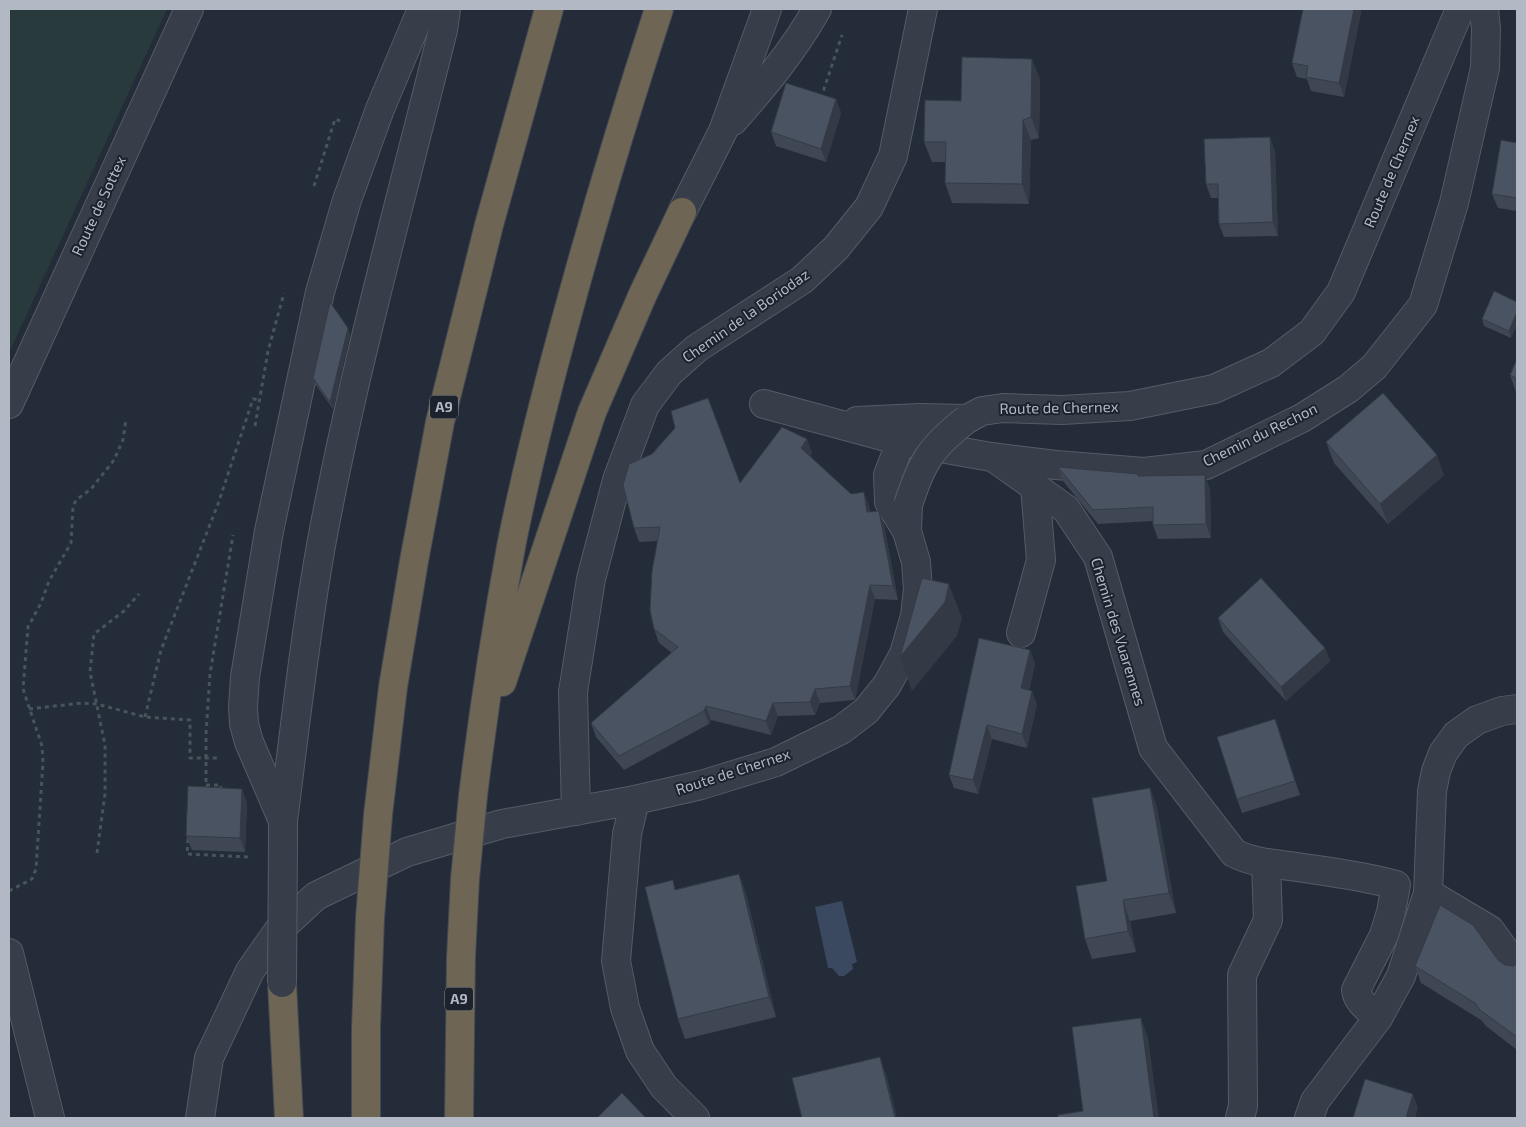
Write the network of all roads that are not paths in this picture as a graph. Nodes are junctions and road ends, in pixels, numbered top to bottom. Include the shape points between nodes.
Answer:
1 (189, 9) edge
2 (422, 9) edge
3 (446, 9) edge
4 (550, 9) edge
5 (659, 9) edge
6 (767, 9) edge
7 (817, 9) edge
8 (924, 9) edge
9 (1460, 9) edge
10 (1484, 9) edge
11 (723, 131) junction
12 (682, 212) joint
13 (9, 404) edge
14 (764, 404) dead end
15 (967, 419) junction
16 (850, 427) junction
17 (900, 441) junction
18 (991, 457) junction
19 (1036, 486) junction
20 (907, 518) junction
21 (1021, 633) dead end
22 (1517, 709) edge
23 (478, 757) junction
24 (635, 800) junction
25 (576, 811) junction
26 (283, 832) junction
27 (1266, 863) junction
28 (1428, 894) junction
29 (9, 953) edge
30 (1517, 968) edge
31 (282, 983) joint
32 (1378, 1018) junction
33 (50, 1118) edge
34 (200, 1118) edge
35 (288, 1118) edge
36 (366, 1118) edge
37 (459, 1118) edge
38 (695, 1118) edge
39 (1240, 1118) edge
40 (1309, 1118) edge

1 - 13 street, Route de Sottex
2 - 26 street via 380,109 347,200 320,292 269,531 243,707 249,742
3 - 26 street via 351,398 326,522 300,685
4 - 36 highway, A9, bridge via 489,225 440,422 414,561 378,814 370,918
5 - 23 highway, A9 via 582,259 534,446 512,546
6 - 11 street
7 - 11 street via 771,78
8 - 25 street, Chemin de la Boriodaz via 893,156 869,208 836,248 802,280 698,348 668,373 646,405 617,480 592,579 572,692
9 - 15 street, Route de Chernex via 1341,292 1312,332 1271,363 1214,389 1130,406 1062,410 1003,408
10 - 18 street, Chemin du Rechon via 1485,68 1454,203 1423,306 1374,367 1348,390 1302,418 1206,465 1144,472
11 - 12 street
12 - 23 highway via 592,412
14 - 16 street, Chemin des Vuarennes
15 - 16 street via 854,421
15 - 20 street, Route de Chernex, bridge via 936,446 924,462
16 - 17 street, Chemin des Vuarennes
17 - 18 street, Chemin des Vuarennes
17 - 20 street via 888,474 889,502
18 - 19 street, Chemin des Vuarennes
19 - 21 street via 1041,560
19 - 27 street, Chemin des Vuarennes via 1066,509 1098,557 1153,748 1234,853
20 - 24 street, Route de Chernex via 916,562 915,616 904,654 887,685 866,711 841,730 776,762 701,785
22 - 28 street via 1477,720 1456,735 1443,753 1432,791
23 - 37 highway, A9, bridge via 460,957
24 - 25 street, Route de Chernex
24 - 38 street via 626,834 616,960 625,1008 640,1051 664,1087
25 - 34 street, Route de Chernex via 502,824 407,852 316,896 278,931 250,971 209,1058
26 - 31 street, bridge
27 - 32 street, Chemin des Vuarennes via 1396,885 1384,935 1356,990 1360,1000
27 - 39 street via 1268,920 1242,974 1243,1106
28 - 30 street via 1490,930
28 - 32 street via 1401,976
29 - 33 street
31 - 35 highway
32 - 40 street via 1315,1100

